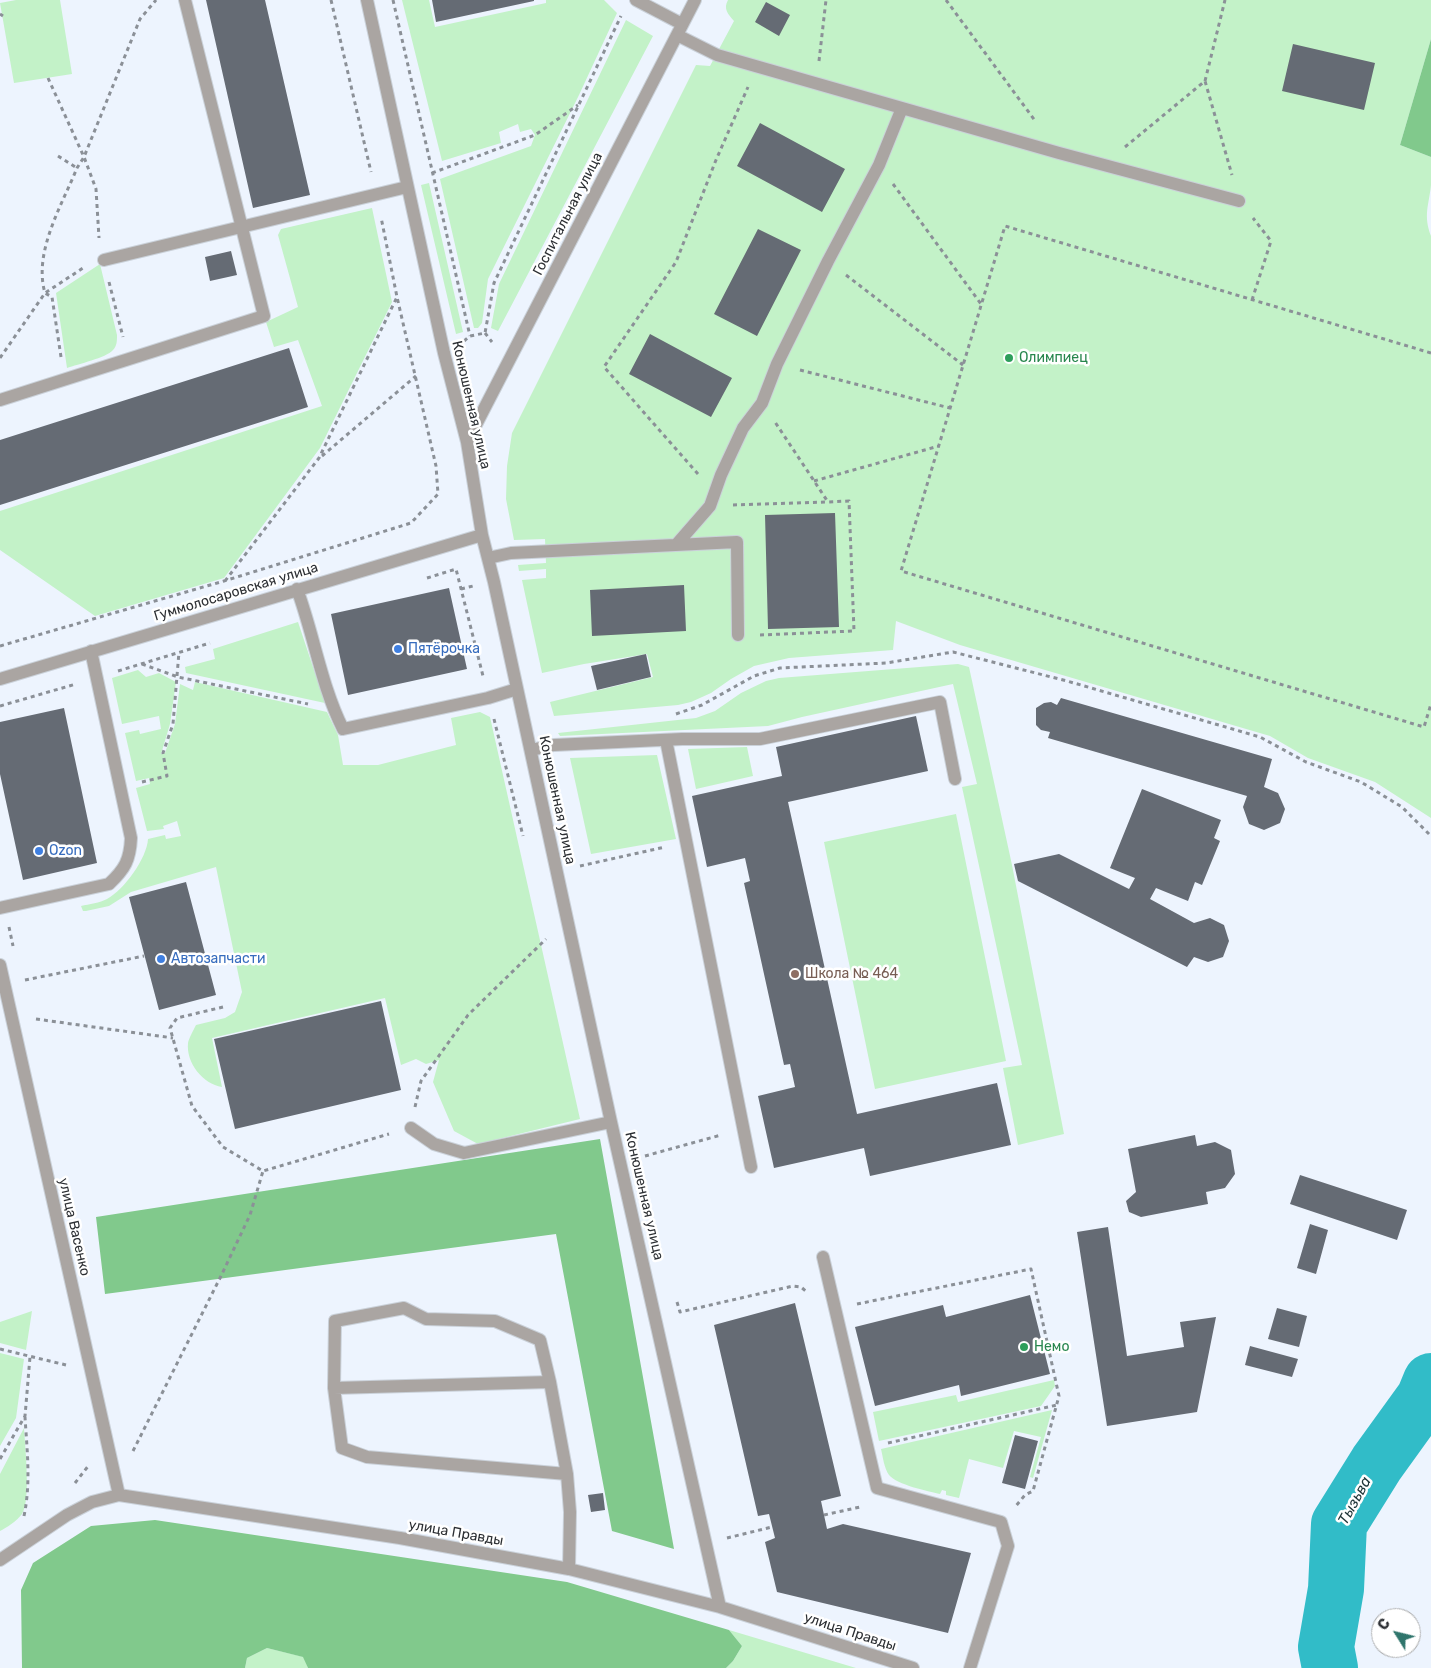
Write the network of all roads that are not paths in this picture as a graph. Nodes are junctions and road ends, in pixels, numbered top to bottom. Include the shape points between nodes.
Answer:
1 (185, 0) edge
2 (367, 0) edge
3 (636, 0) edge
4 (695, 0) edge
5 (680, 30) junction
6 (902, 108) junction
7 (407, 187) junction
8 (1239, 201) road end
9 (241, 228) junction
10 (104, 257) road end
11 (0, 400) edge
12 (467, 442) junction
13 (482, 535) junction
14 (676, 545) junction
15 (488, 558) junction
16 (297, 589) junction
17 (738, 636) road end
18 (91, 651) junction
19 (0, 679) edge
20 (518, 689) junction
21 (666, 740) junction
22 (531, 750) junction
23 (955, 779) dead end
24 (0, 908) edge
25 (0, 965) edge
26 (611, 1122) junction
27 (411, 1128) road end
28 (751, 1168) dead end
29 (822, 1256) dead end
30 (550, 1382) junction
31 (334, 1388) junction
32 (567, 1474) junction
33 (119, 1495) junction
34 (0, 1560) edge
35 (569, 1569) junction
36 (720, 1607) junction
37 (913, 1668) edge
38 (970, 1668) edge

1 - 9 street
2 - 7 street, Конюшенная улица
3 - 5 street
4 - 5 street, Госпитальная улица
5 - 6 street via 716,55
5 - 12 street, Госпитальная улица
6 - 8 street
6 - 14 street via 880,165 828,261 777,364 762,403 743,428 712,500
7 - 9 street
7 - 12 street, Конюшенная улица
9 - 10 street
9 - 11 street via 264,316
12 - 13 street, Конюшенная улица
13 - 15 street, Конюшенная улица
13 - 16 street, Гуммолосаровская улица
14 - 15 street via 511,553
14 - 17 street via 737,542
15 - 20 street, Конюшенная улица
16 - 18 street, Гуммолосаровская улица
16 - 20 street via 333,710 343,729
18 - 19 street, Гуммолосаровская улица
18 - 24 street via 131,838 128,860 109,884
20 - 22 street, Конюшенная улица
21 - 22 street via 554,745
21 - 23 street via 760,739 940,702
21 - 28 street
22 - 26 street, Конюшенная улица
25 - 33 street, улица Васенко
26 - 27 street via 464,1153 434,1144
26 - 36 street, Конюшенная улица
29 - 38 street via 877,1488 1001,1522 1008,1546
30 - 31 street
30 - 31 street via 540,1340 495,1320 426,1319 404,1308 335,1321
30 - 32 street
31 - 32 street via 342,1448 350,1451 367,1457
32 - 35 street
33 - 34 street, улица Правды via 92,1502 67,1515
33 - 35 street, улица Правды via 400,1538
35 - 36 street, улица Правды
36 - 37 street, улица Правды

